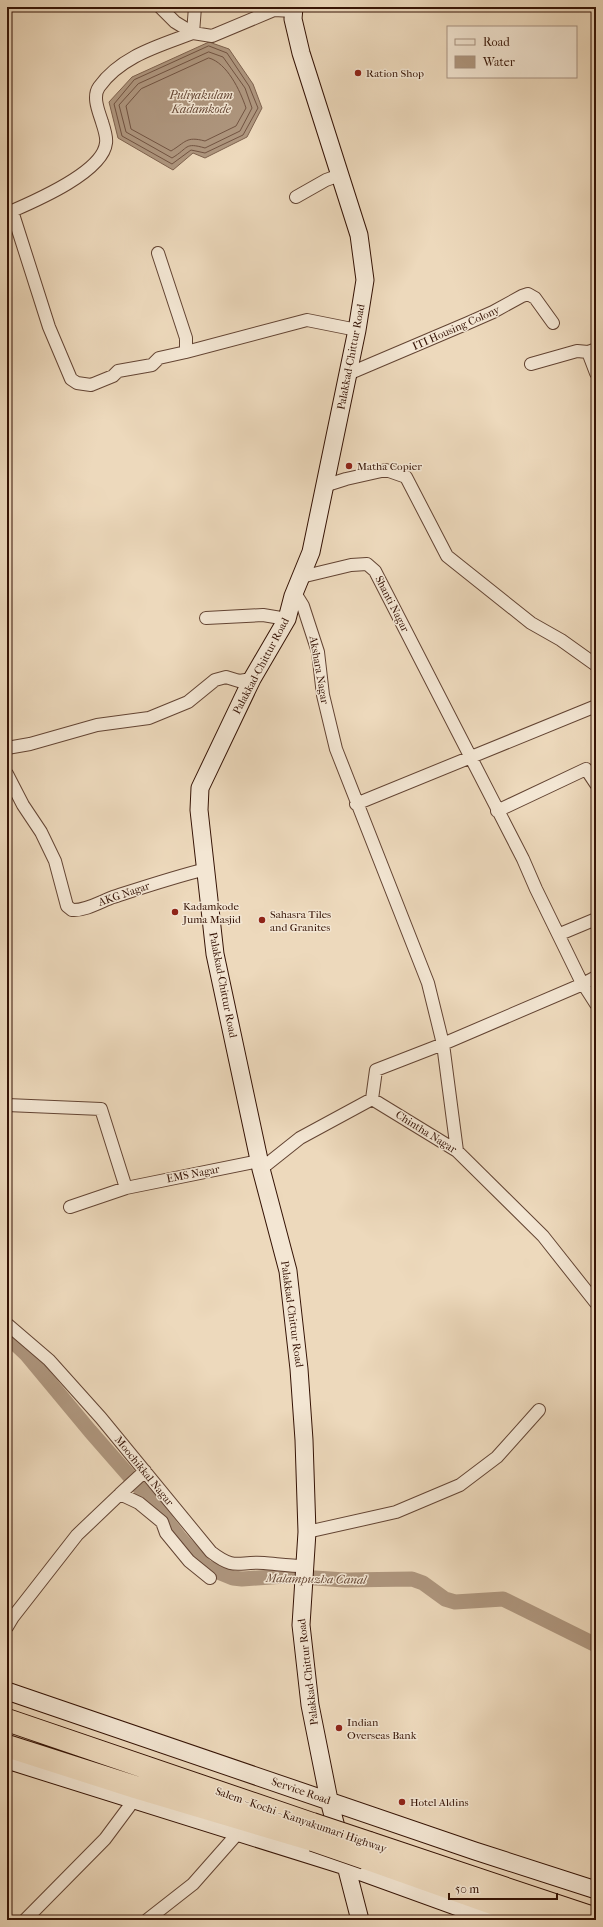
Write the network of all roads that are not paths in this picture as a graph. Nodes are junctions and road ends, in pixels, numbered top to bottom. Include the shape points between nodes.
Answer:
1 (160, 7) edge
2 (195, 7) edge
3 (294, 9) edge
4 (193, 33) junction
5 (340, 175) junction
6 (296, 198) dead end
7 (158, 253) dead end
8 (553, 323) dead end
9 (357, 330) junction
10 (592, 350) edge
11 (186, 352) junction
12 (531, 364) dead end
13 (596, 373) edge
14 (348, 374) junction
15 (324, 486) junction
16 (301, 577) junction
17 (295, 593) junction
18 (206, 618) dead end
19 (287, 619) junction
20 (596, 665) edge
21 (252, 679) junction
22 (596, 706) edge
23 (7, 748) edge
24 (470, 757) junction
25 (7, 774) edge
26 (596, 784) edge
27 (356, 804) junction
28 (497, 811) junction
29 (206, 869) junction
30 (596, 919) edge
31 (560, 934) junction
32 (596, 977) edge
33 (584, 984) junction
34 (596, 1004) edge
35 (443, 1044) junction
36 (372, 1099) junction
37 (7, 1105) edge
38 (457, 1151) junction
39 (260, 1165) junction
40 (126, 1188) junction
41 (70, 1206) dead end
42 (596, 1303) edge
43 (7, 1324) edge
44 (539, 1410) dead end
45 (145, 1471) junction
46 (120, 1494) junction
47 (306, 1532) junction
48 (304, 1567) junction
49 (210, 1578) dead end
50 (7, 1627) edge
51 (7, 1691) edge
52 (7, 1720) edge
53 (7, 1746) edge
54 (7, 1760) edge
55 (134, 1800) junction
56 (330, 1800) junction
57 (238, 1832) junction
58 (313, 1832) junction
59 (360, 1856) junction
60 (596, 1890) edge
61 (596, 1919) edge
62 (25, 1920) edge
63 (147, 1920) edge
64 (360, 1920) edge
65 (494, 1920) edge
66 (540, 1920) edge

1 - 4 street via 175,22
2 - 4 street
3 - 4 street via 274,10 212,36
3 - 5 main road, Palakkad-Chittur Road via 293,19 301,53
4 - 11 street via 142,52 117,68 98,88 96,103 106,144 100,158 59,189 12,211 49,327 71,379 77,383 91,385 113,376 118,371 152,365 159,358
5 - 6 street via 326,180
5 - 9 main road, Palakkad-Chittur Road via 359,235 365,280
7 - 11 street via 186,338
8 - 14 street, ITI Housing Colony via 535,298 528,294 480,318
9 - 11 street via 307,320
9 - 14 main road, Palakkad-Chittur Road
10 - 12 street via 577,351
10 - 13 street
14 - 15 main road, Palakkad-Chittur Road
15 - 16 main road, Palakkad-Chittur Road via 311,552
15 - 20 street via 386,470 406,477 447,556 531,623 561,640
16 - 17 main road, Palakkad-Chittur Road
16 - 24 street, Shanti Nagar via 351,565 367,564 375,571
17 - 19 main road, Palakkad-Chittur Road
17 - 27 street, Akshara Nagar via 303,606 318,652 336,749
18 - 19 street via 263,615
19 - 21 main road, Palakkad-Chittur Road
21 - 23 street via 239,681 226,677 215,680 188,702 149,718 96,725
21 - 29 main road, Palakkad-Chittur Road via 200,788 199,810
22 - 24 street
24 - 27 street
24 - 28 street
25 - 29 street, AKG Nagar via 55,860 67,906 72,910 78,911 164,880
26 - 28 street via 586,769
27 - 35 street, Akshara Nagar via 428,983
28 - 31 street
29 - 39 main road, Palakkad-Chittur Road via 215,954
30 - 31 street
31 - 33 street
32 - 33 street
33 - 34 street
33 - 35 street
35 - 36 street via 376,1070
35 - 38 street, Akshara Nagar
36 - 38 street, Chintha Nagar
36 - 39 street via 300,1138
37 - 40 street via 101,1109
38 - 42 street, Chintha Nagar via 543,1236
39 - 40 street, EMS Nagar
39 - 47 main road, Palakkad-Chittur Road via 288,1271 304,1440
40 - 41 street, EMS Nagar
43 - 45 street, Moochikkal Nagar via 49,1360 102,1418
44 - 47 street via 497,1457 460,1485 396,1512
45 - 46 street
45 - 48 street, Moochikkal Nagar via 211,1552 224,1562
46 - 49 street via 139,1503 162,1522 166,1533 189,1561
46 - 50 street via 77,1535
47 - 48 main road, Palakkad-Chittur Road
48 - 56 main road, Palakkad-Chittur Road via 301,1625 310,1705
51 - 56 main road, Service Road
52 - 58 highway, Salem - Kochi - Kanyakumari Highway
53 - 58 highway, Salem - Kochi - Kanyakumari Highway via 135,1787
54 - 55 main road
55 - 57 main road
55 - 62 street via 104,1839
56 - 59 main road, Palakkad-Chittur Road
56 - 60 main road, Service Road
57 - 59 main road
57 - 63 street via 194,1884
58 - 59 highway, Salem - Kochi - Kanyakumari Highway, bridge
59 - 61 highway, Salem - Kochi - Kanyakumari Highway
59 - 64 main road, Palakkad-Chittur Road
59 - 65 main road
59 - 66 highway, Salem - Kochi - Kanyakumari Highway

